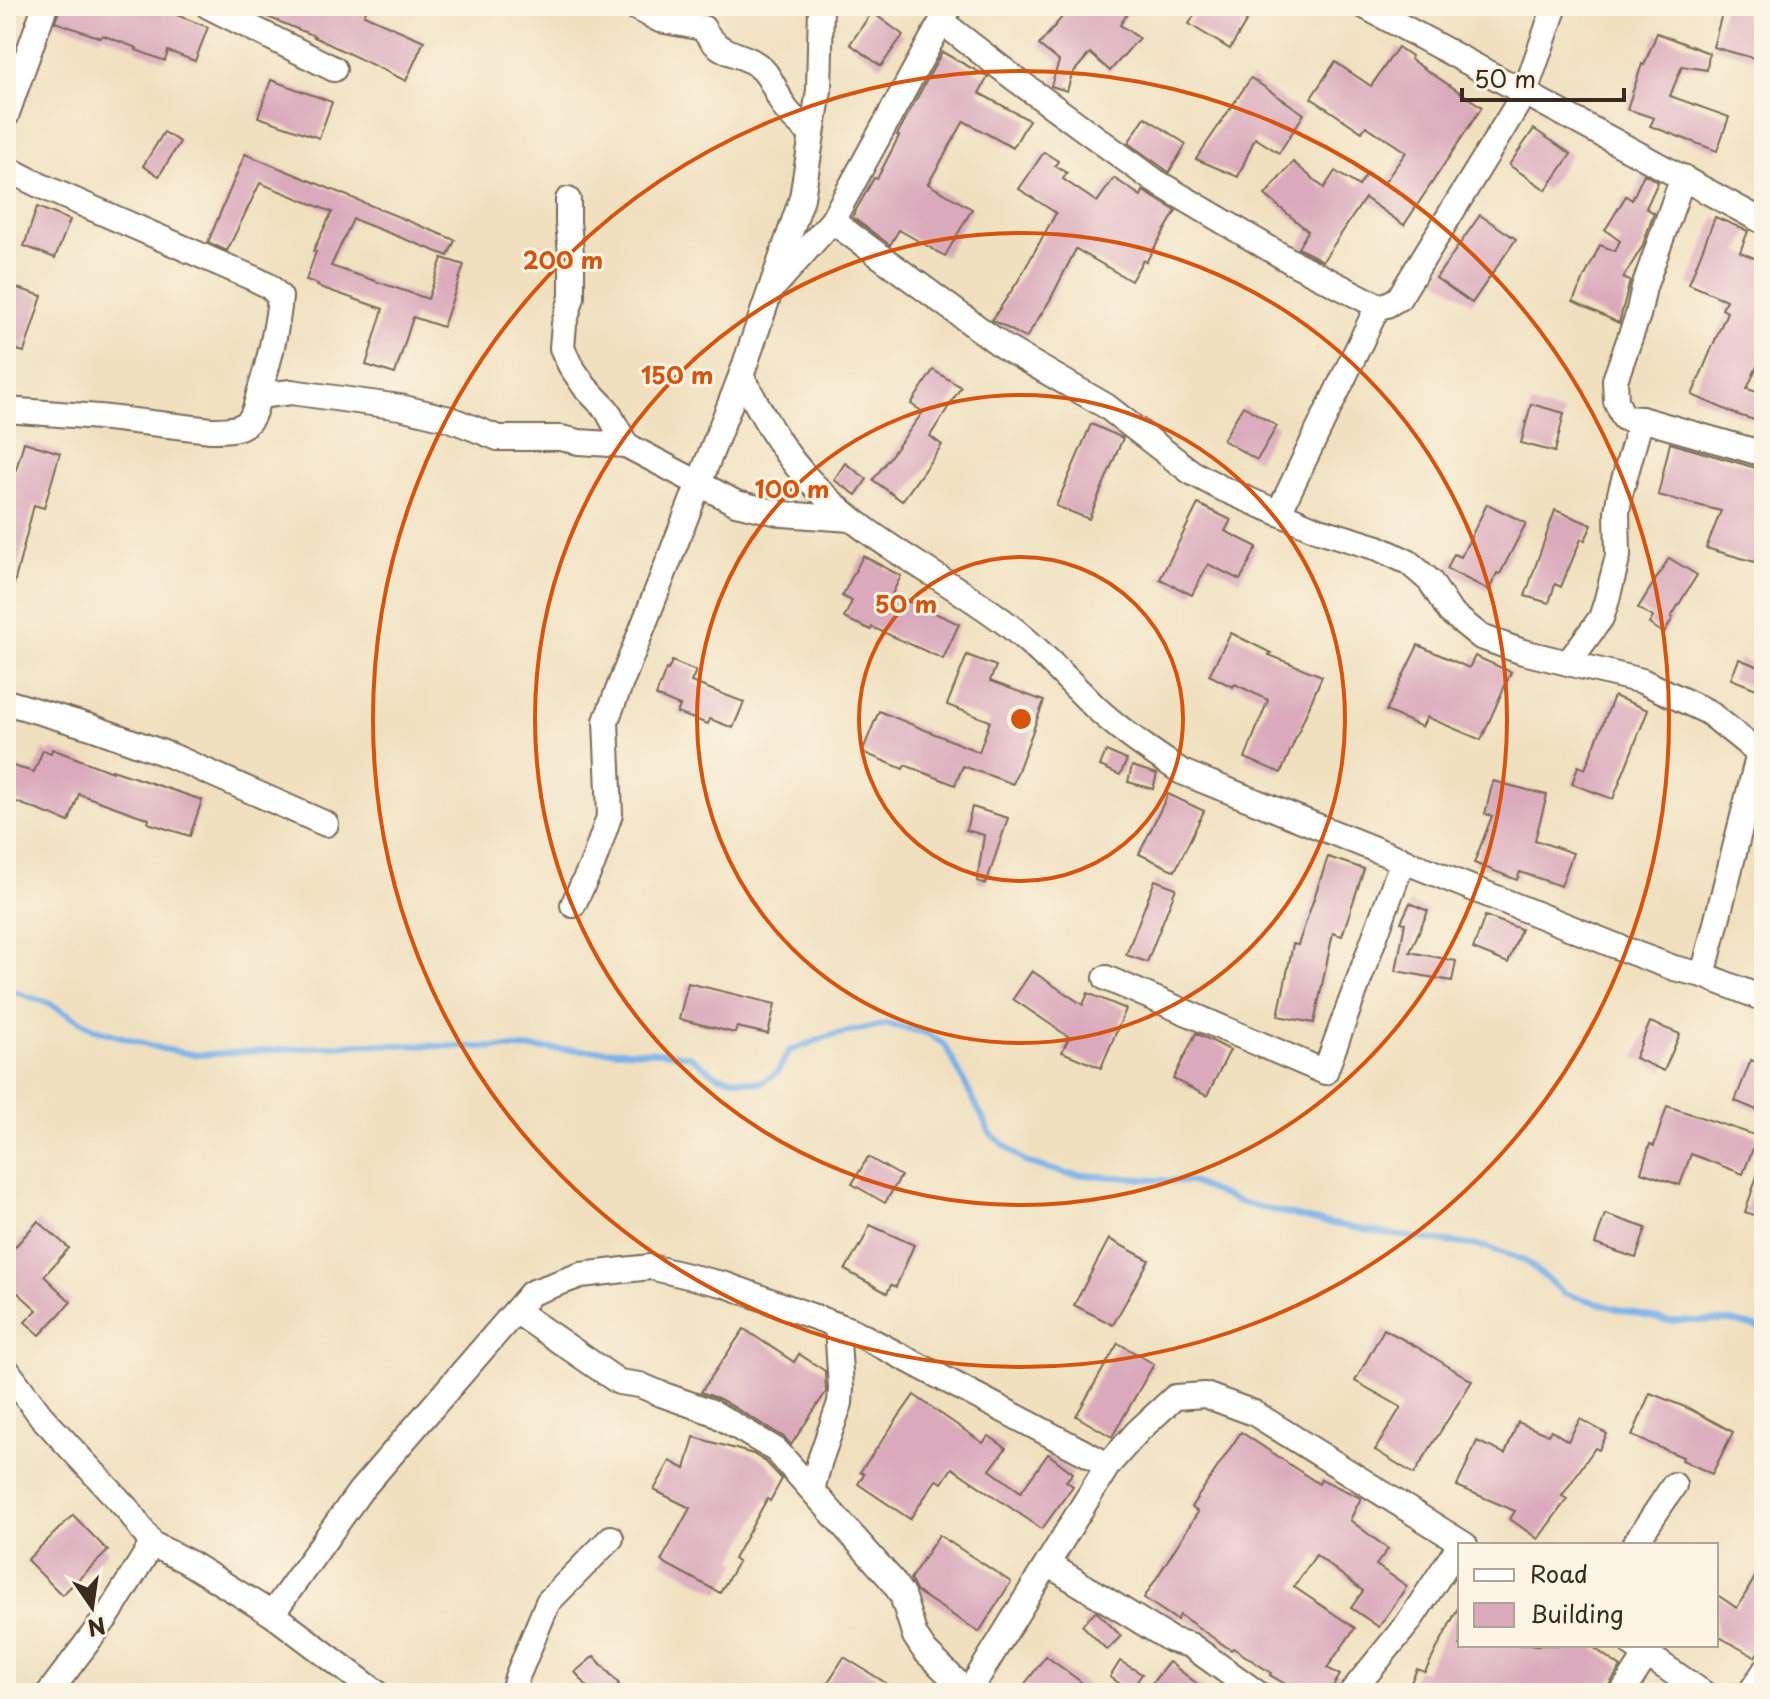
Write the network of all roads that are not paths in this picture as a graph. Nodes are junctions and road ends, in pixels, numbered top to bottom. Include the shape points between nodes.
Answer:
1 (45, 6) edge
2 (208, 6) edge
3 (633, 6) edge
4 (821, 6) edge
5 (1364, 6) edge
6 (1555, 6) edge
7 (946, 14) edge
8 (334, 69) dead end
9 (1525, 92) junction
10 (6, 116) edge
11 (812, 134) junction
12 (6, 168) edge
13 (1683, 177) junction
14 (568, 200) dead end
15 (832, 221) junction
16 (1764, 222) edge
17 (768, 294) junction
18 (1378, 306) junction
19 (741, 376) junction
20 (259, 396) junction
21 (6, 410) edge
22 (1641, 419) junction
23 (626, 445) junction
24 (1764, 454) edge
25 (700, 484) junction
26 (1279, 512) junction
27 (850, 519) junction
28 (1568, 663) junction
29 (6, 702) edge
30 (1762, 748) edge
31 (326, 824) dead end
32 (1403, 860) junction
33 (573, 905) dead end
34 (1703, 975) junction
35 (1106, 978) dead end
36 (1764, 999) edge
37 (516, 1311) junction
38 (837, 1325) junction
39 (6, 1369) edge
40 (1108, 1465) junction
41 (1674, 1485) dead end
42 (812, 1490) junction
43 (611, 1538) dead end
44 (1461, 1543) edge
45 (1635, 1543) edge
46 (152, 1544) junction
47 (1458, 1551) edge
48 (1048, 1564) junction
49 (272, 1614) junction
50 (1640, 1649) edge
51 (1764, 1672) edge
52 (49, 1693) edge
53 (377, 1693) edge
54 (513, 1693) edge
55 (968, 1693) edge
56 (1257, 1693) edge
57 (1351, 1693) edge
58 (1622, 1693) edge
59 (1703, 1693) edge
60 (1750, 1693) edge

1 - 10 street
2 - 8 street
3 - 11 street via 660,20 703,28 713,43 754,62 765,71 786,110
4 - 11 street
5 - 9 street
6 - 9 street
7 - 15 street
7 - 18 street via 1014,78 1155,181
9 - 13 street
9 - 18 street via 1399,298
11 - 17 street via 802,198
12 - 20 street via 269,286 280,297
13 - 16 street
13 - 22 street via 1615,380 1624,418
14 - 23 street via 572,297 562,348
15 - 17 street
15 - 26 street via 1004,347 1106,406 1191,472
17 - 19 street
18 - 26 street
19 - 25 street
19 - 27 street via 788,455
20 - 21 street via 251,419 228,430
20 - 23 street via 291,392 400,407 498,438
22 - 24 street
22 - 28 street via 1620,494 1618,556 1606,603
23 - 25 street
25 - 27 street via 736,503 783,514
25 - 33 street via 606,721 610,814
26 - 28 street via 1408,562 1430,581 1450,612 1481,637
27 - 32 street via 1006,623 1097,708 1182,772
28 - 30 street via 1642,681 1708,712
29 - 31 street via 172,756
30 - 34 street
32 - 34 street via 1631,952
32 - 35 street via 1325,1072
34 - 36 street
37 - 38 street via 531,1293 581,1275 650,1267 726,1285
37 - 42 street via 619,1382 640,1385 735,1424 776,1450
37 - 49 street via 360,1491
38 - 40 street
38 - 42 street via 840,1403
39 - 46 street
40 - 44 street via 1175,1397 1205,1395 1254,1413
40 - 48 street
41 - 45 street
42 - 55 street via 892,1580 925,1651
43 - 54 street via 548,1602
46 - 49 street
46 - 52 street via 108,1615
47 - 57 street
48 - 55 street
48 - 56 street via 1171,1640 1190,1645
49 - 53 street
50 - 58 street
50 - 59 street
51 - 60 street

